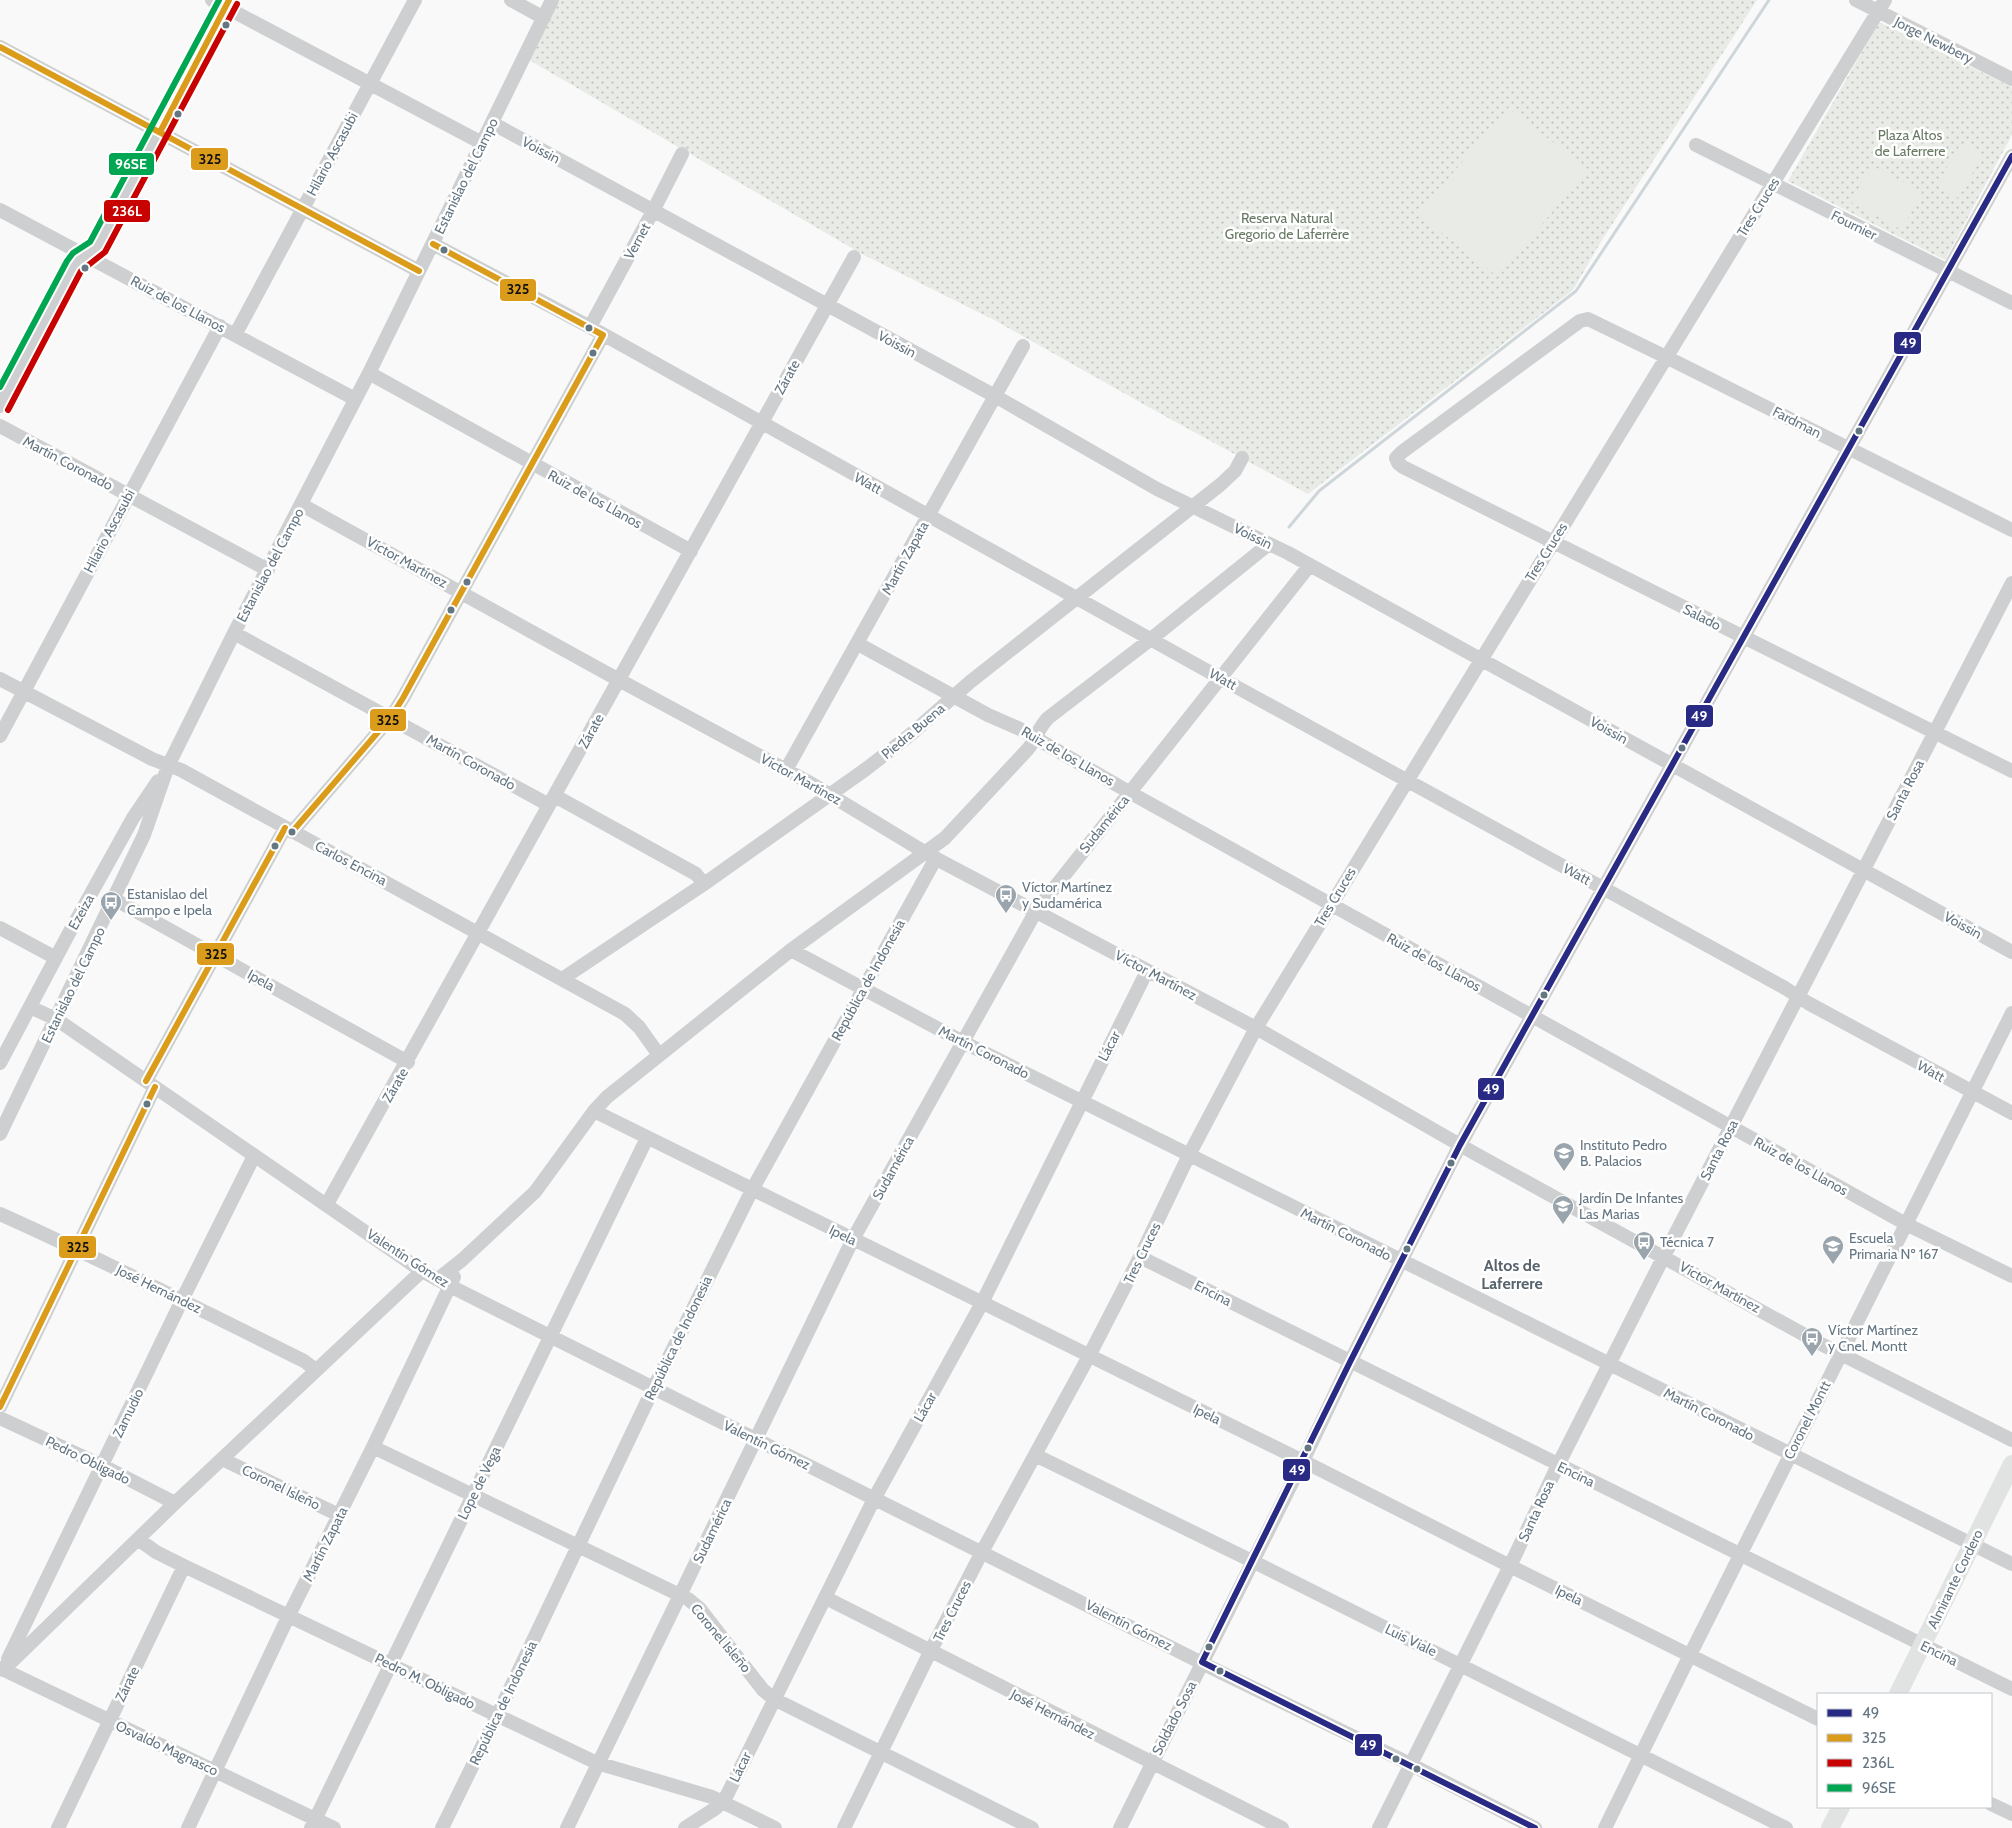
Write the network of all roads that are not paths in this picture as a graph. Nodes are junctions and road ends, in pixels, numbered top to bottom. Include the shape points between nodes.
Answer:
1 (212, 0) edge
2 (415, 0) edge
3 (512, 0) edge
4 (552, 0) edge
5 (1856, 0) edge
6 (227, 4) edge
7 (1881, 6) edge
8 (544, 18) junction
9 (0, 47) edge
10 (2012, 79) edge
11 (369, 84) junction
12 (492, 123) junction
13 (160, 132) junction
14 (482, 143) junction
15 (1696, 145) dead end
16 (682, 154) dead end
17 (2012, 156) edge
18 (1772, 184) junction
19 (302, 208) junction
20 (0, 210) edge
21 (653, 211) junction
22 (433, 244) junction
23 (86, 255) junction
24 (854, 257) dead end
25 (419, 271) junction
26 (1949, 272) junction
27 (2012, 302) edge
28 (827, 306) junction
29 (220, 326) junction
30 (590, 327) junction
31 (235, 335) junction
32 (603, 335) junction
33 (1024, 346) dead end
34 (1666, 357) junction
35 (369, 373) junction
36 (994, 396) junction
37 (355, 399) junction
38 (0, 406) edge
39 (761, 424) junction
40 (0, 426) edge
41 (1848, 449) junction
42 (1242, 458) dead end
43 (1396, 458) joint
44 (533, 465) junction
45 (128, 495) junction
46 (302, 505) junction
47 (1191, 506) junction
48 (928, 516) junction
49 (2012, 530) edge
50 (1552, 542) junction
51 (1269, 544) junction
52 (691, 551) junction
53 (1310, 565) junction
54 (268, 570) junction
55 (2012, 583) edge
56 (462, 593) junction
57 (1077, 598) junction
58 (234, 633) junction
59 (1742, 638) junction
60 (1151, 639) junction
61 (858, 644) junction
62 (1480, 659) junction
63 (0, 679) edge
64 (1222, 679) junction
65 (619, 680) junction
66 (24, 692) junction
67 (954, 696) junction
68 (391, 717) junction
69 (1935, 732) junction
70 (0, 736) edge
71 (1036, 738) junction
72 (1672, 765) junction
73 (168, 766) junction
74 (786, 770) junction
75 (2012, 771) edge
76 (1406, 780) junction
77 (1129, 792) junction
78 (831, 795) junction
79 (552, 801) junction
80 (289, 830) junction
81 (930, 855) junction
82 (1864, 871) junction
83 (704, 884) junction
84 (1603, 888) junction
85 (114, 899) junction
86 (1330, 904) junction
87 (1036, 911) junction
88 (0, 928) edge
89 (479, 932) junction
90 (791, 950) junction
91 (2012, 952) edge
92 (214, 954) junction
93 (56, 958) junction
94 (1147, 971) junction
95 (562, 979) junction
96 (864, 989) junction
97 (1797, 996) junction
98 (30, 1008) junction
99 (2012, 1013) edge
100 (1531, 1015) junction
101 (56, 1019) junction
102 (1256, 1028) junction
103 (963, 1042) junction
104 (659, 1055) junction
105 (408, 1062) junction
106 (0, 1063) edge
107 (150, 1084) junction
108 (1972, 1093) junction
109 (1081, 1102) junction
110 (594, 1112) junction
111 (2012, 1113) edge
112 (1730, 1127) junction
113 (0, 1134) edge
114 (647, 1138) junction
115 (1460, 1145) junction
116 (1189, 1155) junction
117 (254, 1156) junction
118 (752, 1190) junction
119 (327, 1204) junction
120 (0, 1214) edge
121 (1906, 1224) junction
122 (853, 1239) junction
123 (76, 1249) junction
124 (1664, 1256) junction
125 (1140, 1257) junction
126 (462, 1260) junction
127 (1401, 1262) junction
128 (422, 1271) junction
129 (2012, 1276) edge
130 (438, 1279) junction
131 (450, 1286) junction
132 (182, 1300) junction
133 (982, 1304) junction
134 (552, 1336) junction
135 (1840, 1354) junction
136 (1089, 1356) junction
137 (1350, 1362) junction
138 (1610, 1364) junction
139 (316, 1370) junction
140 (653, 1389) junction
141 (0, 1408) edge
142 (0, 1418) edge
143 (756, 1440) junction
144 (2012, 1440) edge
145 (373, 1447) junction
146 (1035, 1455) junction
147 (1790, 1455) junction
148 (222, 1459) junction
149 (1303, 1461) junction
150 (2012, 1464) edge
151 (1558, 1465) junction
152 (102, 1466) junction
153 (473, 1496) junction
154 (874, 1498) junction
155 (175, 1503) junction
156 (339, 1515) junction
157 (138, 1539) junction
158 (1972, 1544) junction
159 (578, 1546) junction
160 (982, 1552) junction
161 (1740, 1555) junction
162 (1252, 1561) junction
163 (2012, 1564) edge
164 (184, 1566) junction
165 (1510, 1566) junction
166 (680, 1595) junction
167 (826, 1598) junction
168 (289, 1615) junction
169 (1923, 1645) junction
170 (930, 1652) junction
171 (1690, 1655) junction
172 (1202, 1662) junction
173 (1461, 1665) junction
174 (391, 1666) junction
175 (1, 1671) edge
176 (2012, 1689) edge
177 (1899, 1693) edge
178 (774, 1699) junction
179 (497, 1716) junction
180 (1817, 1718) edge
181 (110, 1721) junction
182 (881, 1752) junction
183 (1640, 1754) junction
184 (1151, 1763) junction
185 (598, 1764) junction
186 (1411, 1766) junction
187 (216, 1770) junction
188 (722, 1802) junction
189 (1992, 1804) edge
190 (1840, 1808) edge
191 (2012, 1814) edge
192 (313, 1824) edge
193 (58, 1828) edge
194 (188, 1828) edge
195 (334, 1828) edge
196 (442, 1828) edge
197 (567, 1828) edge
198 (685, 1828) edge
199 (775, 1828) edge
200 (844, 1828) edge
201 (1032, 1828) edge
202 (1120, 1828) edge
203 (1282, 1828) edge
204 (1380, 1828) edge
205 (1535, 1828) edge
206 (1605, 1828) edge
207 (1786, 1828) edge
208 (1830, 1828) edge

1 - 6 street
2 - 11 street, Hilario Ascasubi
3 - 8 street
4 - 8 street, Estanislao del Campo
5 - 7 street, Jorge Newbery
6 - 11 street
6 - 13 street
7 - 10 street, Jorge Newbery
7 - 18 street, Tres Cruces
8 - 12 street, Estanislao del Campo
9 - 13 street
11 - 14 street
11 - 19 street, Hilario Ascasubi
12 - 14 street, Estanislao del Campo
12 - 21 street, Voissin
13 - 19 street
13 - 23 street via 97,248
14 - 22 street, Estanislao del Campo
15 - 18 street, Fournier
16 - 21 street, Vernet
17 - 26 street, Soldado Sosa
18 - 26 street, Fournier
18 - 34 street, Tres Cruces
19 - 25 street
19 - 31 street, Hilario Ascasubi
20 - 23 street, Ruiz de los Llanos
21 - 28 street, Voissin
21 - 30 street, Vernet
22 - 25 street, Estanislao del Campo
22 - 30 street, Watt
23 - 29 street, Ruiz de los Llanos
23 - 38 street via 74,266
24 - 28 street, Zárate
25 - 35 street, Estanislao del Campo
26 - 27 street, Fournier
26 - 41 street, Soldado Sosa
28 - 36 street, Voissin
28 - 39 street, Zárate
29 - 31 street, Ruiz de los Llanos
29 - 45 street, Hilario Ascasubi
30 - 32 street, Watt
31 - 37 street, Ruiz de los Llanos
32 - 39 street, Watt
32 - 44 street
33 - 36 street, Martín Zapata
34 - 41 street, Fardman
34 - 43 street, Fardman via 1594,321 1580,321
34 - 50 street, Tres Cruces
35 - 37 street, Estanislao del Campo
35 - 44 street, Ruiz de los Llanos
36 - 47 street, Voissin
36 - 48 street, Martín Zapata
37 - 46 street, Estanislao del Campo
39 - 48 street, Watt
39 - 52 street, Zárate
40 - 45 street, Martín Coronado
41 - 49 street, Fardman
41 - 59 street, Soldado Sosa
42 - 47 street, Piedra Buena via 1228,478
43 - 50 street, Salado via 1403,467
44 - 52 street, Ruiz de los Llanos
44 - 56 street
45 - 54 street, Martín Coronado
45 - 66 street, Hilario Ascasubi
46 - 54 street, Estanislao del Campo
46 - 56 street, Víctor Martínez
47 - 51 street, Voissin
47 - 57 street, Piedra Buena
48 - 57 street, Watt
48 - 61 street, Martín Zapata
50 - 59 street, Salado
50 - 62 street, Tres Cruces
51 - 53 street, Voissin
51 - 60 street
52 - 65 street, Zárate
53 - 62 street, Voissin
53 - 64 street, Sudamérica
54 - 58 street, Estanislao del Campo
55 - 69 street, Santa Rosa
56 - 65 street, Víctor Martínez
56 - 68 street
57 - 60 street, Watt
57 - 67 street, Piedra Buena
58 - 68 street, Martín Coronado
58 - 73 street, Estanislao del Campo
59 - 69 street, Salado
59 - 72 street, Soldado Sosa
60 - 64 street, Watt
60 - 71 street via 1048,718
61 - 67 street, Ruiz de los Llanos
61 - 74 street, Martín Zapata
62 - 72 street, Voissin
62 - 76 street, Tres Cruces
63 - 66 street, Carlos Encina
64 - 76 street, Watt
64 - 77 street, Sudamérica
65 - 74 street, Víctor Martínez
65 - 79 street, Zárate
66 - 70 street, Hilario Ascasubi
66 - 73 street, Carlos Encina
67 - 71 street, Ruiz de los Llanos
67 - 78 street, Piedra Buena via 910,735
68 - 79 street, Martín Coronado
68 - 80 street
69 - 75 street, Salado
69 - 82 street, Santa Rosa
71 - 77 street, Ruiz de los Llanos
71 - 81 street
72 - 82 street, Voissin
72 - 84 street, Soldado Sosa
73 - 80 street, Carlos Encina via 181,770
73 - 85 street, Estanislao del Campo via 144,835
73 - 93 street, Ezeiza via 133,818
74 - 78 street, Víctor Martínez
76 - 84 street, Watt
76 - 86 street, Tres Cruces
77 - 86 street, Ruiz de los Llanos
77 - 87 street, Sudamérica
78 - 81 street, Víctor Martínez
78 - 83 street, Piedra Buena
79 - 83 street, Martín Coronado via 696,874
79 - 89 street, Zárate
80 - 89 street, Carlos Encina
80 - 92 street
81 - 87 street, Víctor Martínez
81 - 90 street
81 - 96 street, República de Indonesia
82 - 91 street, Voissin
82 - 97 street, Santa Rosa
83 - 95 street, Piedra Buena
84 - 97 street, Watt
84 - 100 street, Soldado Sosa
85 - 92 street, Ipela
85 - 101 street, Estanislao del Campo
86 - 100 street, Ruiz de los Llanos
86 - 102 street, Tres Cruces
87 - 94 street, Víctor Martínez
87 - 103 street, Sudamérica
88 - 93 street
89 - 95 street, Carlos Encina
89 - 105 street, Zárate
90 - 96 street, Martín Coronado
90 - 104 street
92 - 105 street, Ipela
92 - 107 street
93 - 98 street, Ezeiza
94 - 102 street, Víctor Martínez
94 - 109 street, Lácar
95 - 104 street, Carlos Encina via 625,1014
96 - 103 street, Martín Coronado
96 - 118 street, República de Indonesia
97 - 108 street, Watt
97 - 112 street, Santa Rosa
98 - 101 street, Valentín Gómez
98 - 106 street, Ezeiza
99 - 108 street, Coronel Montt
100 - 112 street, Ruiz de los Llanos
100 - 115 street, Soldado Sosa
101 - 107 street, Valentín Gómez
101 - 113 street, Estanislao del Campo
102 - 115 street, Víctor Martínez
102 - 116 street, Tres Cruces
103 - 109 street, Martín Coronado
103 - 122 street, Sudamérica
104 - 110 street via 607,1096
105 - 119 street, Zárate
107 - 117 street, Valentín Gómez
107 - 123 street
108 - 111 street, Watt
108 - 121 street, Coronel Montt
109 - 116 street, Martín Coronado
109 - 133 street, Lácar
110 - 114 street, Ipela
110 - 126 street via 535,1192
112 - 121 street, Ruiz de los Llanos
112 - 124 street, Santa Rosa
114 - 118 street, Ipela
114 - 134 street, Lope de Vega
115 - 124 street, Víctor Martínez
115 - 127 street, Soldado Sosa
116 - 125 street, Tres Cruces
116 - 127 street, Martín Coronado
117 - 119 street, Valentín Gómez
117 - 132 street, Zamudio
118 - 122 street, Ipela
118 - 140 street, República de Indonesia
119 - 128 street, Valentín Gómez
120 - 123 street, José Hernández
121 - 129 street, Ruiz de los Llanos
121 - 135 street, Coronel Montt
122 - 133 street, Ipela
122 - 143 street, Sudamérica
123 - 132 street, José Hernández
123 - 141 street
124 - 135 street, Víctor Martínez
124 - 138 street, Santa Rosa
125 - 136 street, Tres Cruces
125 - 137 street, Encina
126 - 130 street
126 - 131 street, Martín Zapata
127 - 137 street, Soldado Sosa
127 - 138 street, Martín Coronado
128 - 130 street, Valentín Gómez
128 - 139 street
130 - 131 street, Valentín Gómez
131 - 134 street, Valentín Gómez
131 - 145 street, Martín Zapata
132 - 139 street, José Hernández
132 - 152 street, Zamudio
133 - 136 street, Ipela
133 - 154 street, Lácar
134 - 140 street, Valentín Gómez
134 - 153 street, Lope de Vega
135 - 144 street, Víctor Martínez
135 - 147 street, Coronel Montt
136 - 146 street, Tres Cruces
136 - 149 street, Ipela
137 - 149 street, Soldado Sosa
137 - 151 street, Encina
138 - 147 street, Martín Coronado
138 - 151 street, Santa Rosa
139 - 148 street
140 - 143 street, Valentín Gómez
140 - 159 street, República de Indonesia
142 - 152 street, Pedro Obligado
143 - 154 street, Valentín Gómez
143 - 166 street, Sudamérica
145 - 153 street, Coronel Isleño
145 - 156 street, Martín Zapata
146 - 160 street, Tres Cruces
146 - 162 street, Luis Viale
147 - 158 street, Martín Coronado
147 - 161 street, Coronel Montt
148 - 155 street
148 - 156 street, Coronel Isleño
149 - 162 street, Soldado Sosa
149 - 165 street, Ipela
150 - 158 main road, Almirante Cordero
151 - 161 street, Encina
151 - 165 street, Santa Rosa
152 - 155 street, Pedro Obligado
152 - 175 street, Zamudio
153 - 159 street, Coronel Isleño
153 - 174 street, Lope de Vega
154 - 160 street, Valentín Gómez
154 - 167 street, Lácar
155 - 157 street
156 - 168 street, Martín Zapata
157 - 164 street, Pedro M. Obligado
157 - 175 street
158 - 163 street, Martín Coronado
158 - 169 main road, Almirante Cordero
159 - 166 street, Coronel Isleño
159 - 179 street, República de Indonesia
160 - 170 street, Tres Cruces
160 - 172 street, Valentín Gómez
161 - 169 street, Encina
161 - 171 street, Coronel Montt
162 - 172 street, Soldado Sosa
162 - 173 street, Luis Viale
164 - 168 street, Pedro M. Obligado
164 - 181 street, Zárate
165 - 171 street, Ipela
165 - 173 street, Santa Rosa
166 - 178 street, Coronel Isleño via 693,1602 763,1690
166 - 185 street, Sudamérica
167 - 170 street, José Hernández
167 - 178 street, Lácar
168 - 174 street, Pedro M. Obligado
168 - 187 street, Martín Zapata
169 - 176 street, Encina
169 - 177 main road, Almirante Cordero
170 - 182 street, Tres Cruces
170 - 184 street, José Hernández
171 - 180 street, Ipela
171 - 183 street, Coronel Montt
172 - 184 street, Soldado Sosa
172 - 186 street, Valentín Gómez
173 - 183 street, Luis Viale
173 - 186 street, Santa Rosa
174 - 179 street, Pedro M. Obligado
174 - 192 street, Lope de Vega
175 - 181 street, Osvaldo Magnasco
178 - 182 street, Coronel Isleño
178 - 188 street, Lácar
179 - 185 street, Pedro M. Obligado
179 - 196 street, República de Indonesia
181 - 187 street, Osvaldo Magnasco
181 - 193 street, Zárate
182 - 200 street, Tres Cruces
182 - 201 street, Coronel Isleño
183 - 206 street, Coronel Montt
183 - 207 street, Luis Viale
184 - 202 street, Soldado Sosa
184 - 203 street, José Hernández
185 - 188 street, Pedro M. Obligado
185 - 197 street, Sudamérica
186 - 204 street, Santa Rosa
186 - 205 street, Valentín Gómez
187 - 192 street, Osvaldo Magnasco
187 - 194 street, Martín Zapata
188 - 198 street, Lácar
188 - 199 street, Pedro M. Obligado
189 - 191 street
190 - 208 main road
192 - 195 street, Osvaldo Magnasco

